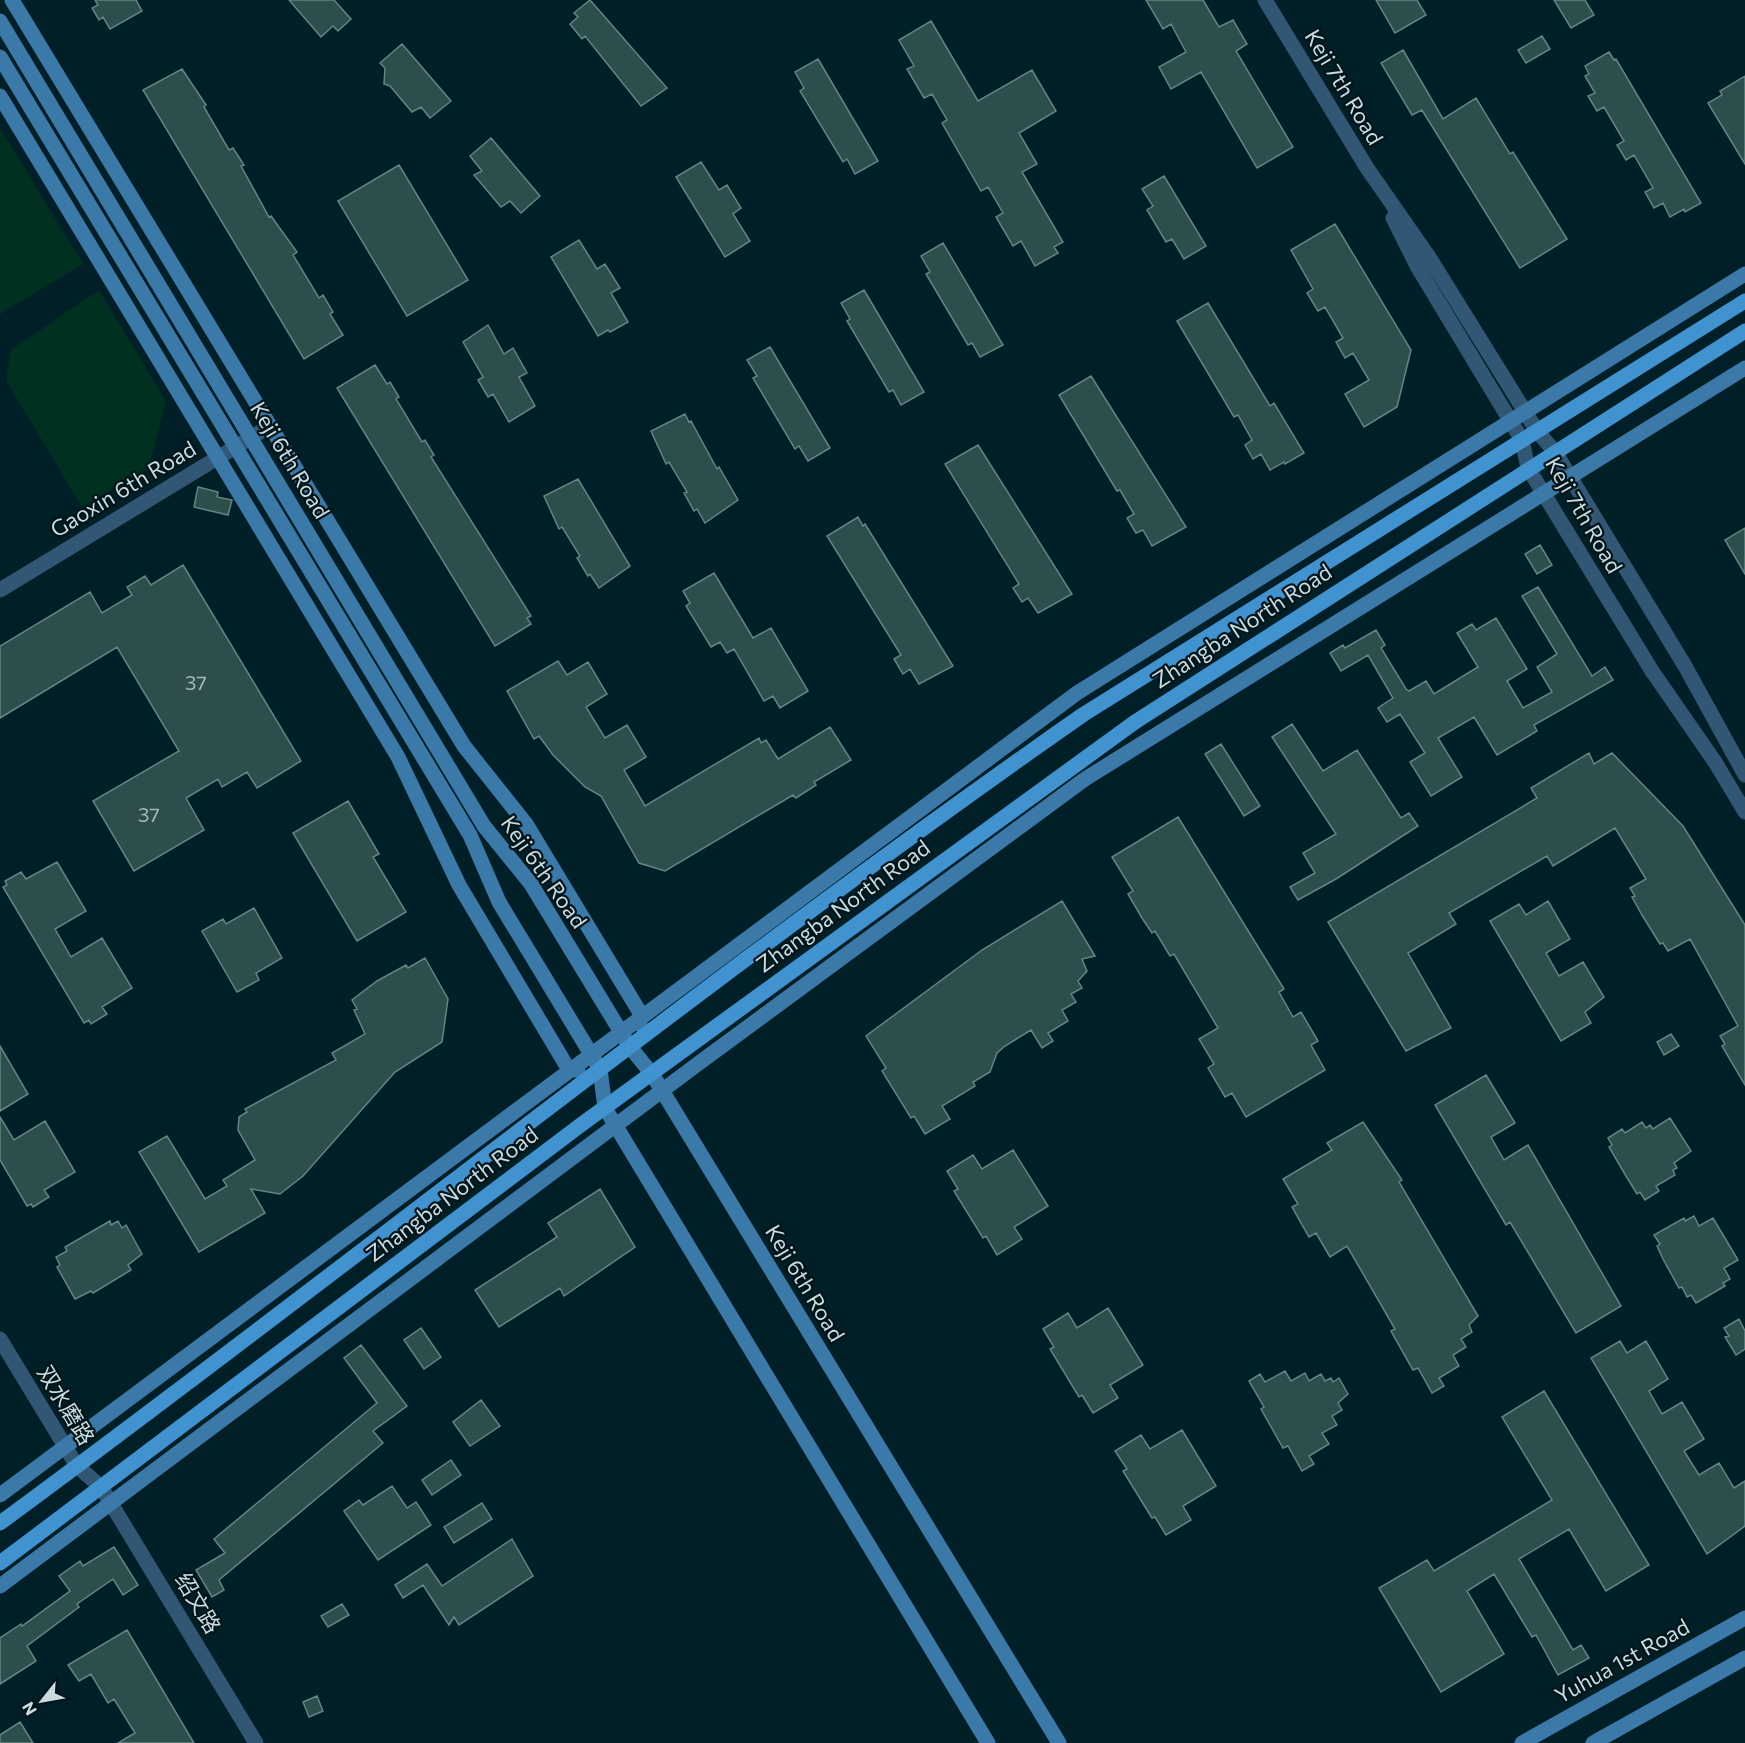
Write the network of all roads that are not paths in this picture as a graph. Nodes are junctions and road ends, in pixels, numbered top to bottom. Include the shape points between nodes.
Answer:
1 (12, 0) edge
2 (1264, 0) edge
3 (0, 21) edge
4 (0, 57) edge
5 (0, 96) edge
6 (1367, 168) junction
7 (1745, 274) edge
8 (1745, 301) edge
9 (1745, 331) edge
10 (1745, 368) edge
11 (1525, 411) junction
12 (1509, 420) junction
13 (270, 426) junction
14 (1538, 431) junction
15 (250, 438) junction
16 (1522, 441) junction
17 (236, 447) junction
18 (1555, 452) junction
19 (218, 458) junction
20 (1528, 468) junction
21 (1571, 478) junction
22 (1542, 492) junction
23 (0, 590) edge
24 (1745, 775) edge
25 (1745, 812) edge
26 (642, 1016) junction
27 (621, 1031) junction
28 (630, 1047) junction
29 (591, 1053) junction
30 (600, 1069) junction
31 (569, 1070) junction
32 (652, 1074) junction
33 (662, 1091) junction
34 (605, 1108) junction
35 (616, 1125) junction
36 (0, 1339) edge
37 (65, 1446) junction
38 (77, 1466) junction
39 (101, 1487) junction
40 (0, 1495) edge
41 (111, 1503) junction
42 (0, 1523) edge
43 (0, 1563) edge
44 (0, 1586) edge
45 (1745, 1618) edge
46 (1745, 1658) edge
47 (256, 1743) edge
48 (988, 1743) edge
49 (1059, 1743) edge
50 (1522, 1743) edge
51 (1593, 1743) edge

1 - 13 main road
2 - 6 street, Keji 7th Road
3 - 15 main road, Keji 6th Road
4 - 17 main road, Keji 6th Road
5 - 19 main road
6 - 11 street, Keji 7th Road via 1429,257
6 - 12 street, Keji 7th Road via 1417,266
7 - 11 main road
8 - 14 main road, Zhangba North Road
9 - 18 main road, Zhangba North Road
10 - 21 main road
11 - 12 main road
11 - 14 street, Keji 7th Road
12 - 16 street, Keji 7th Road
12 - 26 main road via 1077,693
13 - 15 street, Gaoxin 6th Road
13 - 26 main road via 464,746 526,824
14 - 16 main road, Zhangba North Road
14 - 18 street, Keji 7th Road
15 - 17 street, Gaoxin 6th Road
15 - 27 main road, Keji 6th Road via 484,826 531,884
16 - 20 street, Keji 7th Road
16 - 28 main road, Zhangba North Road via 1084,714 997,774
17 - 19 street, Gaoxin 6th Road
17 - 29 main road, Keji 6th Road via 470,835 499,902
18 - 20 main road, Zhangba North Road
18 - 21 street, Keji 7th Road
19 - 23 street, Gaoxin 6th Road
19 - 31 main road via 398,757 459,885
20 - 22 street, Keji 7th Road
20 - 32 main road, Zhangba North Road via 1135,722
21 - 22 main road
21 - 24 street, Keji 7th Road
22 - 25 street, Keji 7th Road via 1652,671
22 - 33 main road via 1085,780
26 - 27 main road
26 - 28 main road
27 - 28 main road, Keji 6th Road
27 - 29 main road
28 - 30 main road, Zhangba North Road
28 - 32 main road, Keji 6th Road
29 - 30 main road, Keji 6th Road
29 - 31 main road
30 - 31 main road
30 - 34 main road, Keji 6th Road
30 - 38 main road, Zhangba North Road
31 - 37 main road
32 - 33 main road, Keji 6th Road
32 - 34 main road, Zhangba North Road
33 - 35 main road
33 - 49 main road, Keji 6th Road
34 - 35 main road, Keji 6th Road
34 - 39 main road, Zhangba North Road
35 - 41 main road
35 - 48 main road, Keji 6th Road
36 - 37 street, 双水磨路
37 - 38 street, 双水磨路
37 - 40 main road
38 - 39 street, 双水磨路
38 - 42 main road, Zhangba North Road
39 - 41 street, 绍文路
39 - 43 main road, Zhangba North Road
41 - 44 main road
41 - 47 street, 绍文路
45 - 50 main road, Yuhua 1st Road
46 - 51 main road

